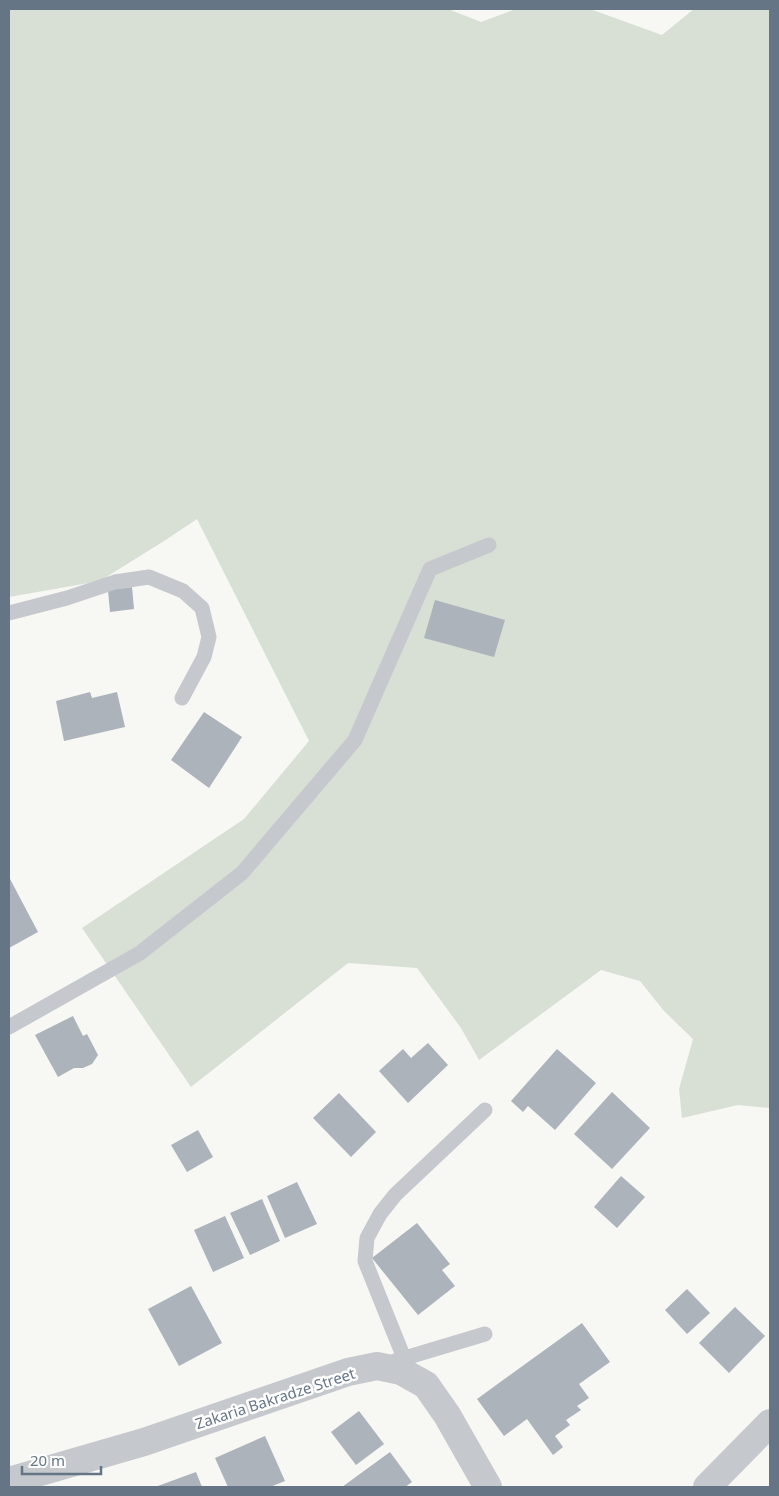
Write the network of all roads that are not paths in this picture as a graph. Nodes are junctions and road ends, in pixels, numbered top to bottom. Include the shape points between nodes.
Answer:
1 (489, 545) dead end
2 (9, 613) edge
3 (182, 698) dead end
4 (9, 1027) edge
5 (485, 1110) dead end
6 (485, 1334) dead end
7 (404, 1358) junction
8 (377, 1366) junction
9 (770, 1423) edge
10 (9, 1480) edge
11 (488, 1487) edge
12 (706, 1487) edge

1 - 4 lane via 430,569 355,740 242,873 140,953
2 - 3 lane via 115,582 140,578 148,577 183,591 202,608 209,637 204,657
5 - 7 lane via 395,1195 367,1238 365,1261
6 - 7 lane
7 - 8 lane
8 - 10 street, Zakaria Bakradze Street via 348,1372 144,1442
8 - 11 street, Zakaria Bakradze Street via 401,1371 426,1385
9 - 12 street

